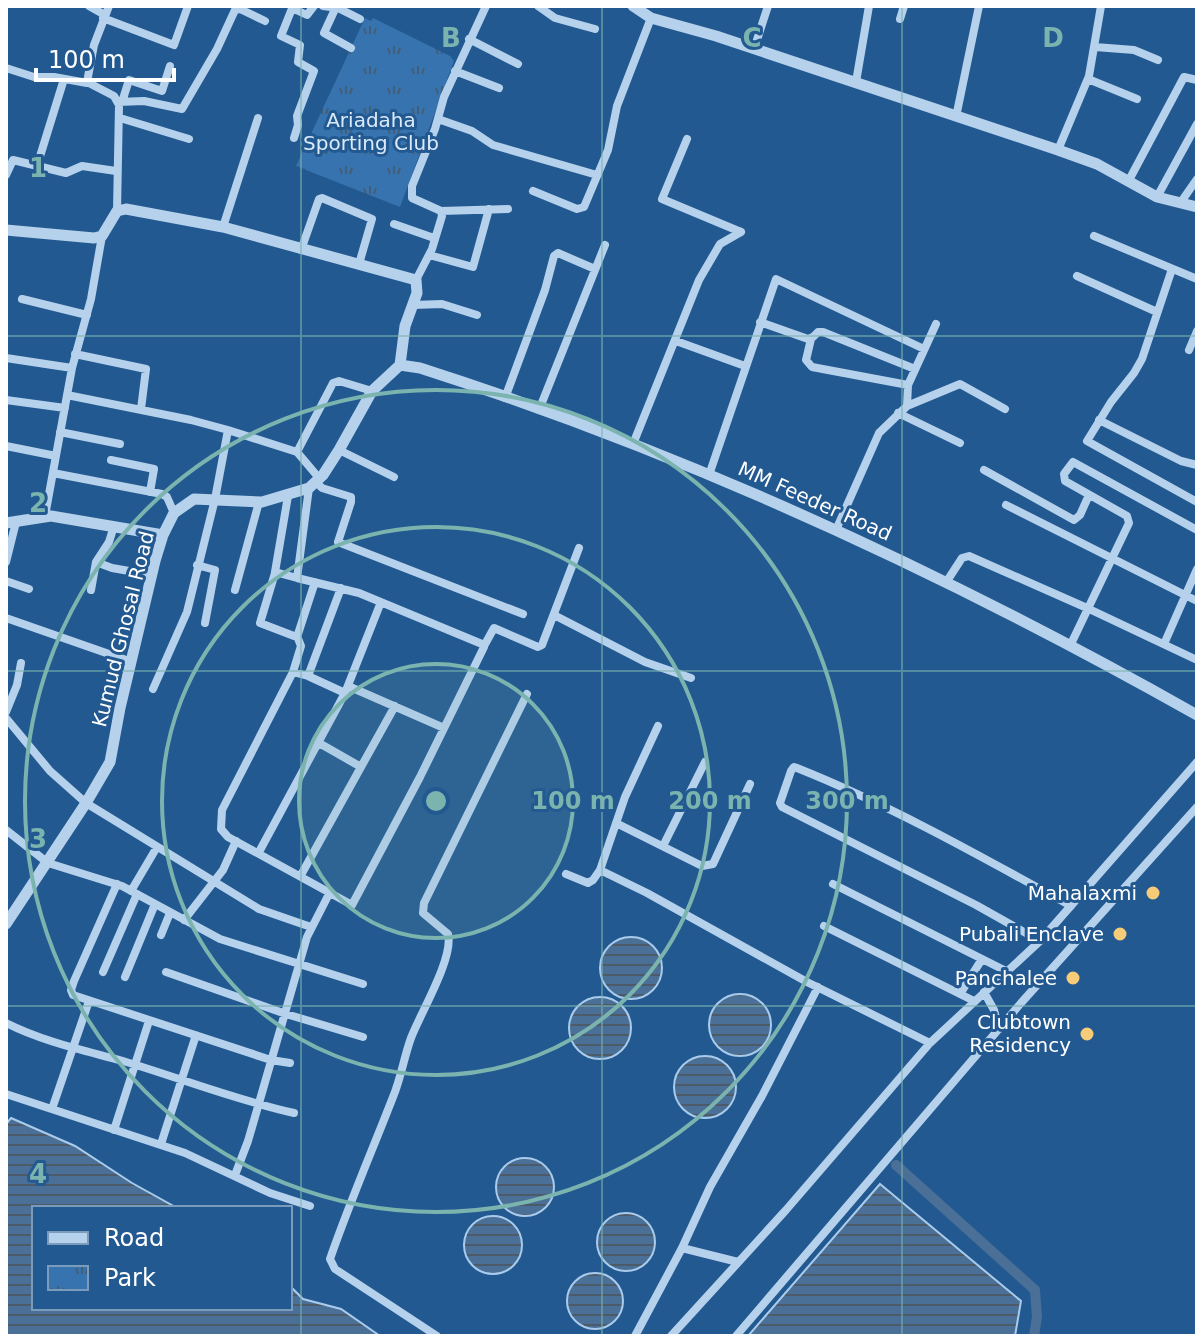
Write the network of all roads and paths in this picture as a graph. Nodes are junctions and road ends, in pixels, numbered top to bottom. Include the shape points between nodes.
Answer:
1 (89, 6) edge
2 (188, 6) edge
3 (314, 6) edge
4 (323, 6) edge
5 (486, 6) edge
6 (538, 6) edge
7 (633, 6) edge
8 (768, 6) edge
9 (869, 6) edge
10 (904, 6) edge
11 (979, 6) edge
12 (1101, 6) edge
13 (292, 7) edge
14 (336, 7) edge
15 (106, 13) edge
16 (651, 18) junction
17 (360, 19) dead end
18 (900, 19) dead end
19 (265, 21) dead end
20 (595, 29) dead end
21 (469, 39) junction
22 (1095, 47) junction
23 (351, 48) dead end
24 (754, 49) junction
25 (1158, 60) dead end
26 (518, 64) dead end
27 (170, 66) dead end
28 (6, 68) edge
29 (455, 71) junction
30 (64, 79) junction
31 (1088, 79) junction
32 (1197, 80) edge
33 (856, 82) junction
34 (87, 83) junction
35 (499, 88) dead end
36 (1137, 99) dead end
37 (120, 102) junction
38 (956, 117) junction
39 (120, 118) junction
40 (258, 118) dead end
41 (438, 119) junction
42 (1197, 124) edge
43 (294, 138) dead end
44 (189, 139) dead end
45 (687, 139) dead end
46 (1058, 150) junction
47 (37, 166) junction
48 (116, 171) junction
49 (6, 175) edge
50 (597, 175) junction
51 (1197, 179) edge
52 (1128, 182) junction
53 (533, 191) dead end
54 (1157, 197) junction
55 (1181, 202) junction
56 (1197, 207) edge
57 (489, 209) junction
58 (508, 209) dead end
59 (117, 211) junction
60 (441, 211) junction
61 (394, 224) dead end
62 (223, 227) junction
63 (6, 230) edge
64 (102, 236) junction
65 (1094, 236) dead end
66 (434, 238) junction
67 (605, 245) dead end
68 (301, 250) junction
69 (429, 255) junction
70 (359, 264) junction
71 (1197, 266) edge
72 (595, 269) junction
73 (1172, 269) junction
74 (1077, 276) dead end
75 (1194, 277) edge
76 (416, 280) junction
77 (22, 299) dead end
78 (413, 305) junction
79 (1157, 312) junction
80 (87, 315) junction
81 (477, 315) dead end
82 (760, 322) junction
83 (936, 324) dead end
84 (1197, 331) edge
85 (811, 339) junction
86 (676, 341) junction
87 (924, 349) junction
88 (1189, 350) dead end
89 (75, 354) junction
90 (6, 358) edge
91 (400, 365) junction
92 (745, 366) junction
93 (72, 368) junction
94 (915, 369) junction
95 (908, 385) junction
96 (372, 391) junction
97 (67, 395) junction
98 (505, 398) junction
99 (6, 400) edge
100 (907, 406) junction
101 (65, 408) junction
102 (141, 409) junction
103 (1005, 409) dead end
104 (539, 410) junction
105 (898, 413) junction
106 (1099, 420) junction
107 (228, 430) junction
108 (60, 432) junction
109 (960, 443) dead end
110 (120, 444) dead end
111 (633, 444) junction
112 (6, 446) edge
113 (339, 450) junction
114 (297, 452) junction
115 (56, 456) junction
116 (111, 460) dead end
117 (1197, 465) edge
118 (984, 470) dead end
119 (53, 473) junction
120 (709, 475) junction
121 (394, 477) dead end
122 (313, 485) junction
123 (150, 492) junction
124 (1089, 495) junction
125 (288, 496) junction
126 (215, 499) junction
127 (259, 502) junction
128 (1197, 502) edge
129 (1006, 505) dead end
130 (174, 513) junction
131 (45, 516) junction
132 (11, 522) edge
133 (114, 526) junction
134 (836, 530) junction
135 (1197, 530) edge
136 (163, 535) junction
137 (579, 548) dead end
138 (1112, 557) junction
139 (6, 562) edge
140 (96, 562) junction
141 (197, 565) junction
142 (1197, 569) edge
143 (275, 573) junction
144 (152, 575) junction
145 (297, 578) junction
146 (6, 581) edge
147 (947, 581) junction
148 (315, 582) junction
149 (341, 588) junction
150 (29, 589) dead end
151 (91, 590) dead end
152 (235, 590) dead end
153 (1185, 595) junction
154 (1197, 601) edge
155 (381, 602) junction
156 (1087, 608) junction
157 (523, 614) dead end
158 (554, 615) junction
159 (6, 618) edge
160 (205, 623) dead end
161 (297, 636) junction
162 (1164, 644) junction
163 (484, 646) junction
164 (1070, 646) junction
165 (1197, 660) edge
166 (132, 662) junction
167 (21, 663) dead end
168 (293, 672) junction
169 (308, 676) junction
170 (691, 678) dead end
171 (153, 689) dead end
172 (346, 689) junction
173 (527, 694) dead end
174 (395, 706) junction
175 (6, 712) edge
176 (1197, 715) edge
177 (6, 718) edge
178 (658, 726) dead end
179 (444, 728) junction
180 (319, 743) junction
181 (705, 762) dead end
182 (1197, 762) edge
183 (361, 767) junction
184 (750, 784) dead end
185 (86, 803) junction
186 (1197, 807) edge
187 (616, 823) junction
188 (6, 830) edge
189 (236, 841) junction
190 (663, 846) junction
191 (157, 847) junction
192 (259, 852) junction
193 (48, 863) junction
194 (600, 870) junction
195 (566, 874) dead end
196 (301, 875) junction
197 (215, 880) junction
198 (117, 884) junction
199 (833, 884) dead end
200 (134, 892) junction
201 (330, 892) junction
202 (155, 904) junction
203 (1071, 906) junction
204 (170, 913) junction
205 (184, 920) junction
206 (6, 924) edge
207 (824, 926) dead end
208 (311, 927) junction
209 (161, 935) dead end
210 (1040, 941) junction
211 (982, 959) junction
212 (298, 965) junction
213 (1006, 971) junction
214 (103, 972) dead end
215 (166, 972) dead end
216 (125, 977) dead end
217 (363, 984) dead end
218 (818, 987) junction
219 (984, 992) junction
220 (960, 994) junction
221 (89, 1001) junction
222 (974, 1001) junction
223 (286, 1014) junction
224 (149, 1021) junction
225 (6, 1023) edge
226 (999, 1029) junction
227 (196, 1035) junction
228 (363, 1037) dead end
229 (930, 1043) junction
230 (71, 1048) junction
231 (271, 1060) junction
232 (290, 1063) dead end
233 (134, 1065) junction
234 (182, 1081) junction
235 (6, 1094) edge
236 (259, 1105) junction
237 (52, 1109) junction
238 (294, 1113) dead end
239 (114, 1130) junction
240 (161, 1144) junction
241 (235, 1175) junction
242 (310, 1206) dead end
243 (682, 1248) junction
244 (738, 1262) junction
245 (437, 1336) edge
246 (635, 1336) edge
247 (671, 1336) edge
248 (736, 1336) edge

1 - 15 street
2 - 15 street via 174,45
3 - 13 street via 307,15
4 - 14 street
5 - 21 street
6 - 20 street via 555,18
7 - 16 street
8 - 24 street
9 - 33 street
10 - 18 street
11 - 38 street
12 - 22 street
13 - 43 street via 281,36 300,45 297,60 314,71
14 - 17 street
14 - 23 street via 324,33
15 - 34 street
16 - 24 street
16 - 50 street
19 - 37 street via 235,10 183,108
21 - 26 street
21 - 29 street
22 - 25 street via 1134,50
22 - 31 street
24 - 33 street
27 - 37 street via 162,91 129,80
28 - 30 street
29 - 35 street
29 - 41 street
30 - 34 street
30 - 47 street
31 - 36 street
31 - 46 street
32 - 52 street via 1184,77
33 - 38 street
34 - 37 street
37 - 39 street
38 - 46 street
39 - 44 street
39 - 48 street
40 - 62 street
41 - 50 street via 493,145
41 - 60 street via 410,195
42 - 54 street
45 - 86 street via 662,199 741,232 720,244 699,280
46 - 52 street
47 - 48 street via 66,173 82,166
47 - 49 street via 13,160
48 - 59 street
50 - 53 street via 581,209
51 - 55 street
52 - 54 street
54 - 55 street
55 - 56 street
57 - 58 street
57 - 60 street
57 - 69 street via 473,267
59 - 62 street
59 - 64 street
60 - 66 street
61 - 66 street
62 - 68 street
63 - 64 street via 83,239
64 - 80 street
65 - 73 street
66 - 69 street
67 - 72 street
68 - 70 street
68 - 70 street via 322,198 372,219
69 - 76 street
70 - 76 street
71 - 75 street
72 - 98 street via 558,253 554,256
72 - 104 street
73 - 75 street
73 - 79 street
74 - 79 street
76 - 78 street
77 - 80 street
78 - 81 street via 442,304
78 - 91 street
79 - 106 street via 1142,359
80 - 89 street
82 - 85 street
82 - 87 street via 779,279
82 - 92 street
83 - 87 street
84 - 88 street
85 - 94 street via 823,332
85 - 95 street via 806,360 812,367
86 - 92 street
86 - 111 street
87 - 94 street
89 - 93 street
89 - 102 street via 147,370
90 - 93 street
91 - 96 street
91 - 98 street, MM Feeder Road
92 - 120 street
93 - 97 street
94 - 95 street
95 - 100 street
96 - 113 street
96 - 114 street via 333,383
97 - 101 street
97 - 102 street
98 - 104 street, MM Feeder Road
99 - 101 street
100 - 103 street via 960,384
100 - 105 street
101 - 108 street
102 - 107 street
104 - 111 street, MM Feeder Road
105 - 109 street
105 - 134 street via 874,442
106 - 117 street
106 - 128 street via 1087,441
107 - 114 street
107 - 126 street
108 - 110 street
108 - 115 street
111 - 120 street, MM Feeder Road
112 - 115 street
113 - 121 street
113 - 122 street
114 - 122 street via 319,478
115 - 119 street
116 - 123 street via 154,469
118 - 124 street via 1074,520
119 - 123 street
119 - 131 street
120 - 134 street, MM Feeder Road
122 - 125 street, Kumud Ghosal Road
122 - 145 street
122 - 157 street via 351,499 338,542
123 - 130 street via 165,495
124 - 135 street via 1063,478 1073,462
124 - 138 street via 1129,520
125 - 127 street, Kumud Ghosal Road
125 - 143 street
126 - 127 street, Kumud Ghosal Road
126 - 130 street, Kumud Ghosal Road via 194,499
126 - 141 street
127 - 152 street
129 - 138 street
130 - 136 street, Kumud Ghosal Road
131 - 132 street
131 - 133 street
132 - 139 street
133 - 136 street
133 - 140 street
134 - 147 street, MM Feeder Road
136 - 144 street, Kumud Ghosal Road
137 - 158 street
138 - 153 street
138 - 156 street
140 - 144 street
140 - 151 street
141 - 160 street via 215,570
141 - 171 street via 187,612
142 - 153 street
143 - 145 street
143 - 161 street via 260,623
144 - 166 street, Kumud Ghosal Road
145 - 148 street
146 - 150 street
147 - 156 street via 969,556
147 - 164 street, MM Feeder Road
148 - 149 street
148 - 161 street
149 - 155 street
149 - 169 street
153 - 154 street
153 - 162 street
155 - 163 street
155 - 172 street
156 - 162 street
156 - 164 street
158 - 163 street via 541,646 495,628
158 - 170 street via 645,662
159 - 166 street
161 - 168 street via 301,646
162 - 165 street
163 - 179 street
164 - 176 street, MM Feeder Road
166 - 185 street, Kumud Ghosal Road via 110,762
167 - 175 street
168 - 169 street
168 - 189 street via 222,810 221,829
169 - 172 street
172 - 174 street
172 - 180 street
173 - 245 street via 424,903 423,913 448,934 448,946 330,1259 335,1269
174 - 179 street
174 - 183 street
177 - 185 street via 50,771
178 - 187 street
179 - 201 street via 354,903
180 - 183 street
180 - 192 street
181 - 190 street
182 - 203 street
183 - 196 street
184 - 190 street via 713,864 702,866
185 - 191 street
185 - 193 street, Kumud Ghosal Road
186 - 226 street
187 - 190 street
187 - 194 street
188 - 193 street
189 - 192 street
189 - 197 street
191 - 197 street
191 - 200 street
192 - 196 street
193 - 198 street
193 - 206 street, Kumud Ghosal Road
194 - 195 street via 588,883
194 - 218 street
196 - 201 street
197 - 205 street
197 - 208 street via 259,909
198 - 200 street
198 - 221 street via 71,990
199 - 211 street
200 - 202 street
200 - 214 street
201 - 208 street
202 - 204 street
202 - 216 street
203 - 210 street
203 - 210 street via 861,796 797,768 791,771 782,807
204 - 205 street
204 - 209 street
205 - 212 street via 220,939
207 - 220 street
208 - 212 street
210 - 213 street
211 - 213 street
211 - 220 street
212 - 217 street
212 - 223 street
213 - 219 street
215 - 223 street
218 - 229 street
218 - 243 street
219 - 222 street
219 - 226 street
220 - 222 street
221 - 224 street
221 - 230 street
222 - 229 street
223 - 228 street
223 - 231 street
224 - 227 street
224 - 233 street
225 - 230 street
226 - 248 street
227 - 231 street
227 - 234 street
229 - 244 street
230 - 233 street
230 - 237 street
231 - 232 street
231 - 236 street
233 - 234 street
233 - 239 street
234 - 236 street
234 - 240 street
235 - 237 street
236 - 238 street
236 - 241 street
237 - 239 street
239 - 240 street
240 - 241 street
241 - 242 street
243 - 244 street
243 - 246 street
244 - 247 street

